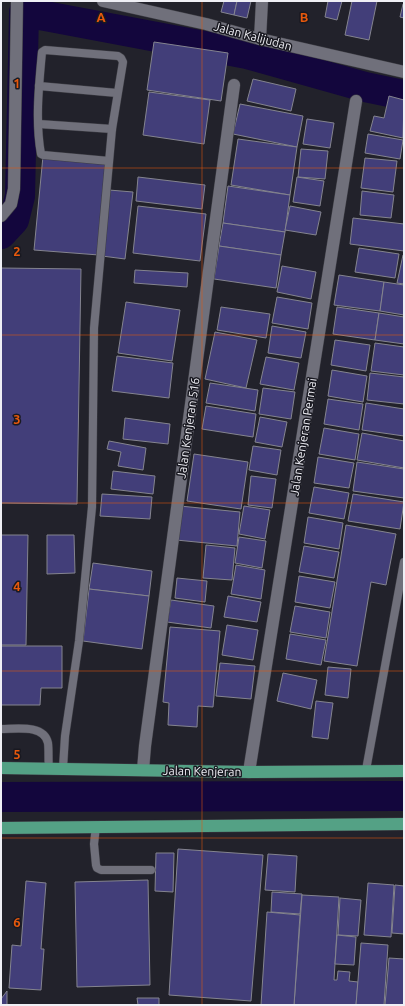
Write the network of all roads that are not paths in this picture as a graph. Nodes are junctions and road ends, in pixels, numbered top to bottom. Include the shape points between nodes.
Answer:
1 (17, 1) edge
2 (103, 1) edge
3 (262, 1) edge
4 (260, 39) junction
5 (404, 72) edge
6 (234, 85) dead end
7 (39, 86) junction
8 (117, 93) junction
9 (356, 101) dead end
10 (38, 124) junction
11 (112, 129) junction
12 (109, 161) junction
13 (1, 216) edge
14 (404, 562) edge
15 (1, 729) edge
16 (1, 768) edge
17 (49, 768) junction
18 (63, 768) junction
19 (143, 770) junction
20 (366, 770) junction
21 (404, 770) edge
22 (249, 772) junction
23 (404, 824) edge
24 (96, 826) junction
25 (1, 828) edge
26 (151, 870) dead end

1 - 13 street via 14,189 11,204
2 - 4 street, Jalan Kalijudan
3 - 4 street
4 - 5 street, Jalan Kalijudan
6 - 19 street, Jalan Kenjeran 516
7 - 8 lane
7 - 8 lane via 42,52 49,49 118,56 122,62
7 - 10 lane
8 - 11 lane
9 - 22 street, Jalan Kenjeran Permai
10 - 11 lane
10 - 12 lane via 43,155
11 - 12 lane
12 - 18 lane via 94,328 92,507
14 - 20 lane
15 - 17 lane via 35,730 43,734 48,742
16 - 17 main road, Jalan Kenjeran
17 - 18 main road, Jalan Kenjeran
18 - 19 main road, Jalan Kenjeran
19 - 22 main road, Jalan Kenjeran
20 - 21 main road, Jalan Kenjeran
20 - 22 main road, Jalan Kenjeran
23 - 24 main road
24 - 25 main road
24 - 26 lane via 94,844 97,868

